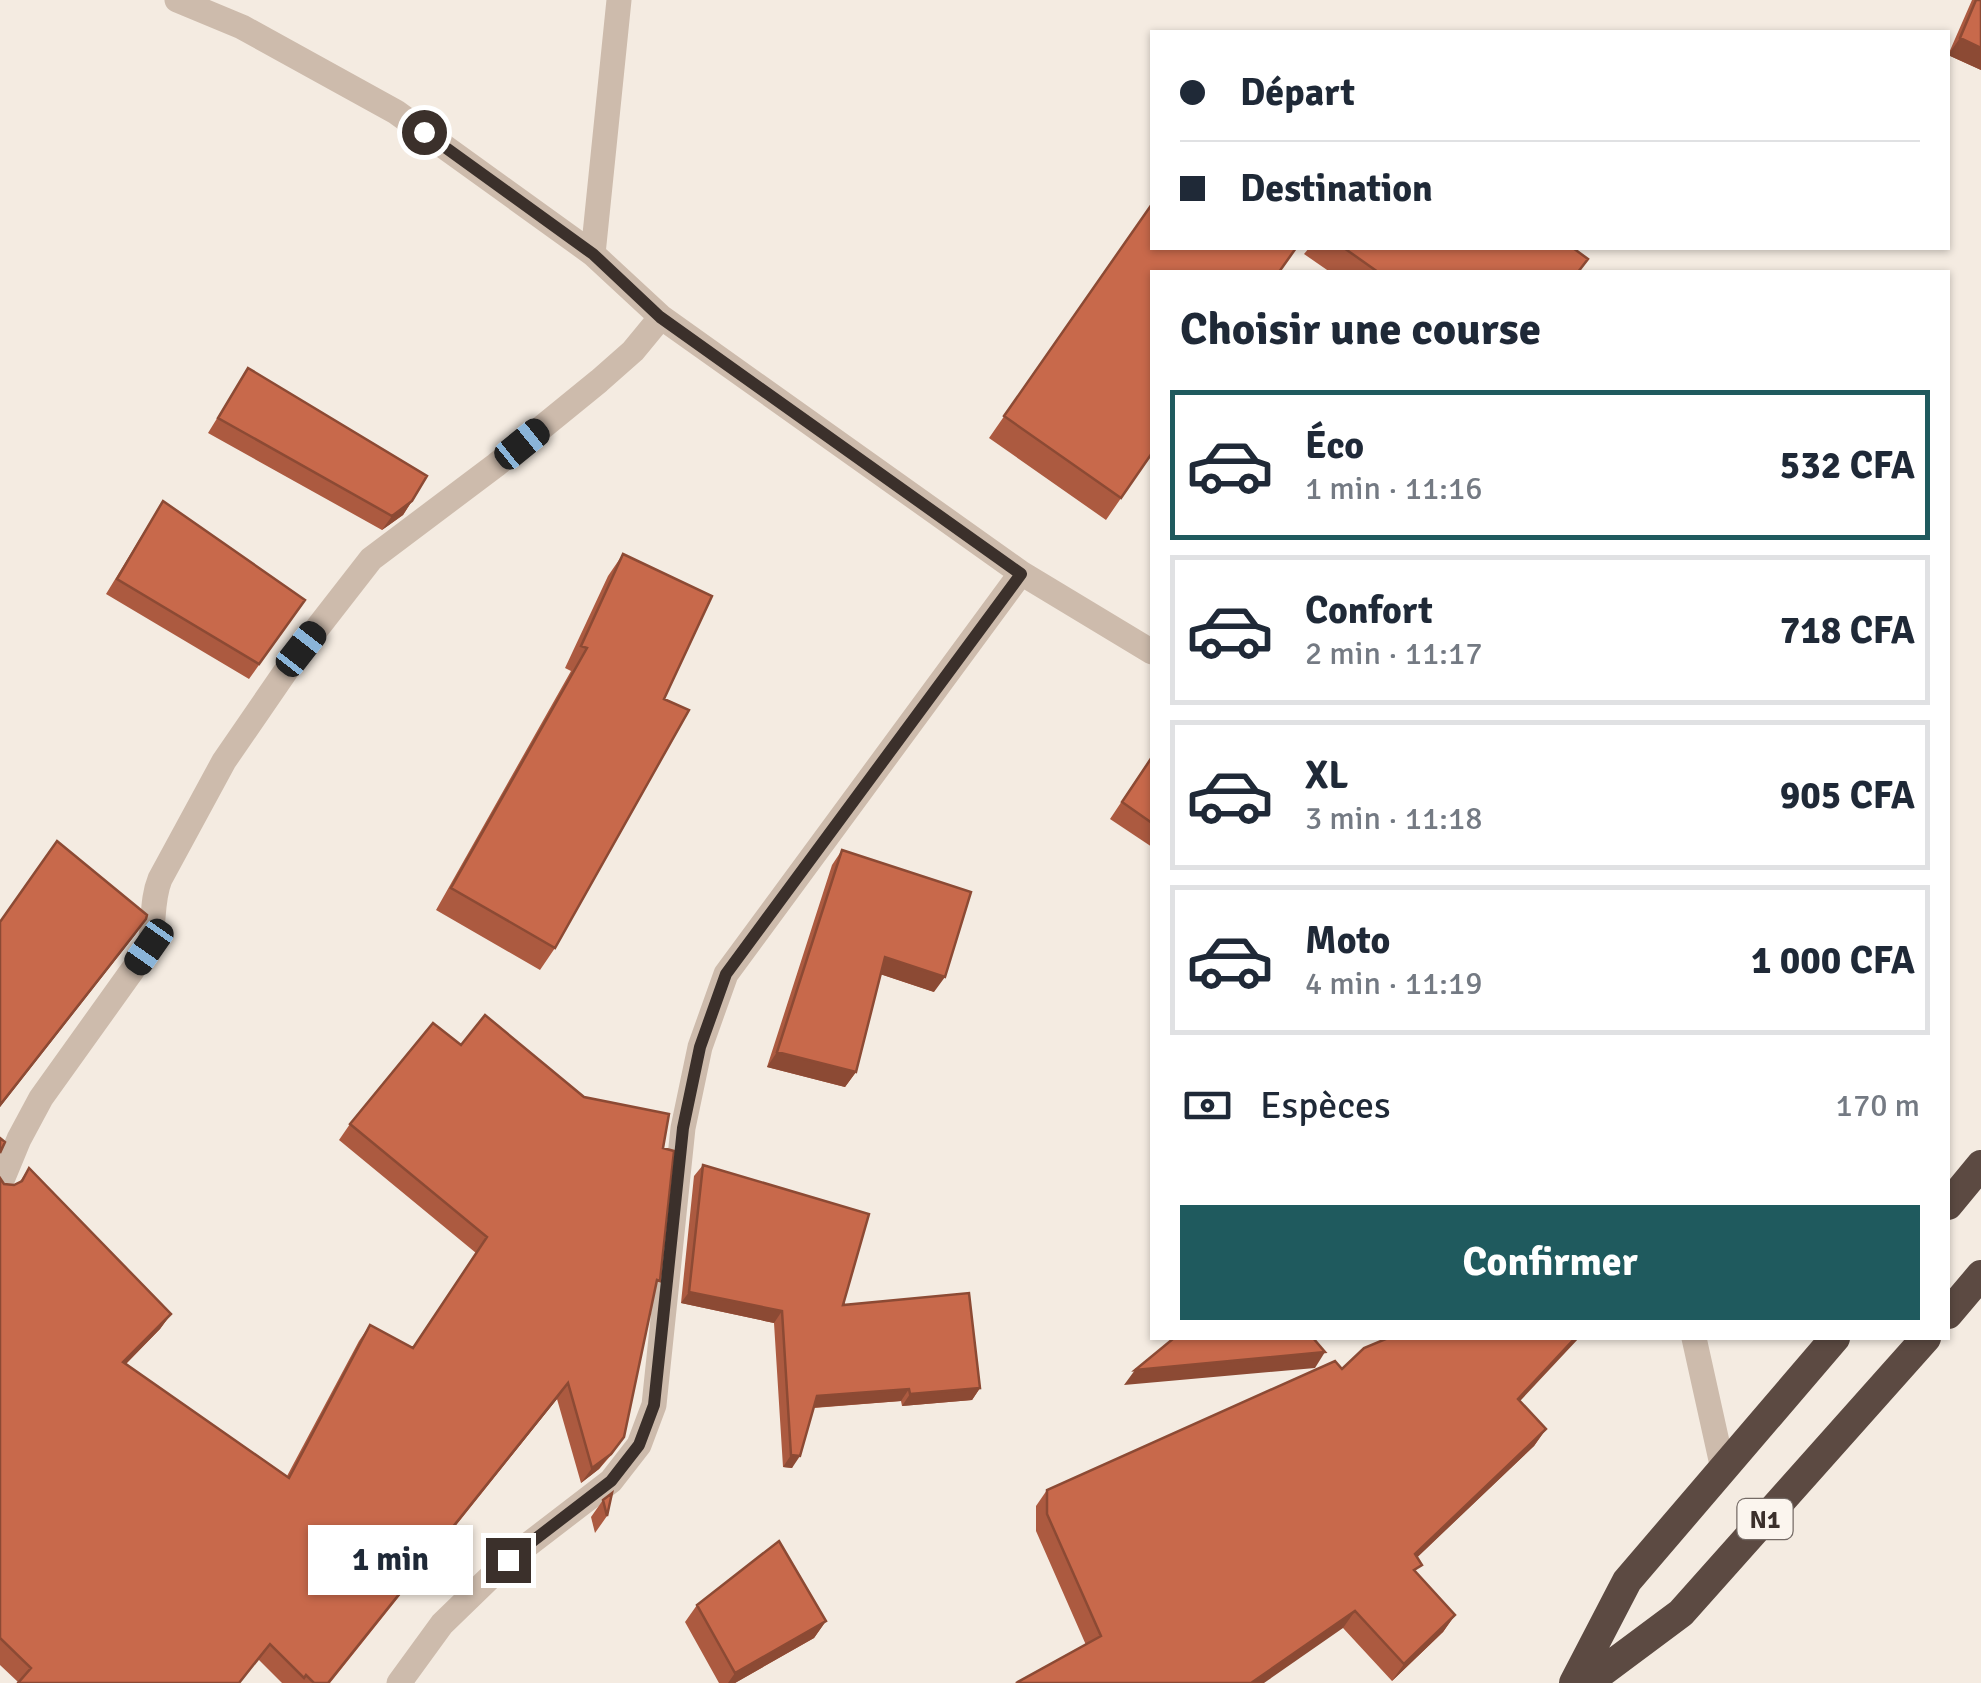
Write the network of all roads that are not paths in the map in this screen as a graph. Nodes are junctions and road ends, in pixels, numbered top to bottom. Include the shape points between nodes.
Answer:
1 (176, 0) edge
2 (620, 0) edge
3 (593, 254) junction
4 (660, 317) junction
5 (1021, 574) junction
6 (1150, 651) edge
7 (1981, 1165) edge
8 (0, 1185) edge
9 (1950, 1203) edge
10 (1981, 1275) edge
11 (1963, 1303) edge
12 (1694, 1340) edge
13 (1834, 1340) edge
14 (1924, 1340) edge
15 (1723, 1469) junction
16 (398, 1683) edge
17 (1574, 1683) edge
18 (1586, 1683) edge

1 - 3 street via 242,27 396,112
2 - 3 street
3 - 4 street
4 - 5 street
4 - 8 street via 598,382 371,559 301,649 224,761 160,879 149,947 41,1098
5 - 6 street
5 - 16 street via 726,974 700,1047 683,1128 654,1405 639,1445 611,1481 508,1560 442,1624
7 - 9 highway
10 - 11 highway
12 - 15 street
13 - 15 highway, N1
14 - 18 highway, N1 via 1681,1613
15 - 17 highway, N1 via 1627,1581

